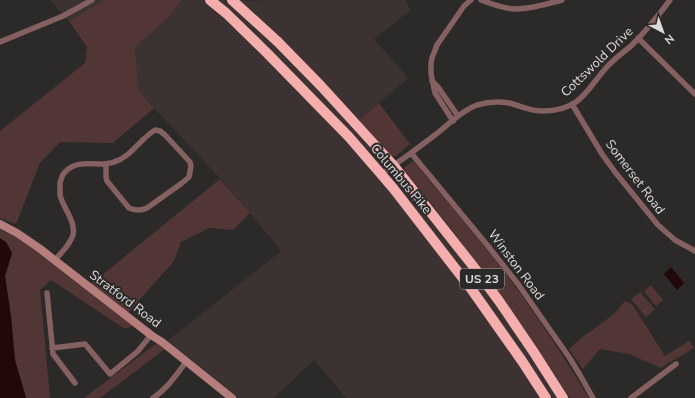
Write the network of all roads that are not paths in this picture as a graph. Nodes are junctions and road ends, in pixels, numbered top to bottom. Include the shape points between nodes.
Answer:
1 (92, 0) edge
2 (210, 0) edge
3 (232, 0) edge
4 (471, 0) edge
5 (481, 0) edge
6 (534, 0) edge
7 (562, 0) edge
8 (670, 0) edge
9 (536, 7) junction
10 (638, 38) junction
11 (0, 42) edge
12 (432, 80) junction
13 (695, 94) edge
14 (572, 104) junction
15 (347, 114) junction
16 (458, 116) junction
17 (452, 121) junction
18 (336, 124) junction
19 (411, 153) junction
20 (106, 164) junction
21 (394, 166) junction
22 (381, 174) junction
23 (0, 224) edge
24 (695, 250) edge
25 (55, 260) junction
26 (47, 293) dead end
27 (151, 335) junction
28 (52, 348) junction
29 (186, 362) junction
30 (676, 364) dead end
31 (75, 383) dead end
32 (153, 398) edge
33 (232, 398) edge
34 (546, 398) edge
35 (563, 398) edge
36 (593, 398) edge
37 (631, 398) edge

1 - 11 street via 68,14
2 - 18 highway, Columbus Pike / US 23 via 259,44
3 - 15 highway, Columbus Pike / US 23 via 278,42
4 - 12 street via 437,45 431,63
5 - 9 street via 515,9
6 - 9 street
7 - 9 street
8 - 10 street, Cottswold Drive
10 - 13 street
10 - 14 street, Cottswold Drive
12 - 16 street
12 - 17 street via 435,93
14 - 16 street, Cottswold Drive via 545,111 528,110 510,103 492,102 468,109
14 - 24 street, Somerset Road via 602,154 651,216 667,234
15 - 18 street
15 - 21 highway, Columbus Pike / US 23
16 - 17 street, Cottswold Drive
17 - 19 street, Cottswold Drive
18 - 22 highway, Columbus Pike / US 23
19 - 21 street, Cottswold Drive
19 - 36 street, Winston Road via 518,284 569,357
20 - 20 street via 121,159 155,130 165,135 192,166 186,180 142,210 129,208 107,181
20 - 25 street via 76,164 64,173 60,195 71,221 73,235
21 - 22 street, Cottswold Drive
21 - 35 highway, Columbus Pike / US 23 via 486,283
22 - 34 highway, Columbus Pike / US 23 via 472,290
23 - 25 street, Stratford Road
25 - 27 street, Stratford Road
26 - 28 street
27 - 28 street via 133,356 110,374 85,344
27 - 29 street, Stratford Road
28 - 31 street via 52,354
29 - 32 street via 161,393
29 - 33 street, Stratford Road
30 - 37 street

